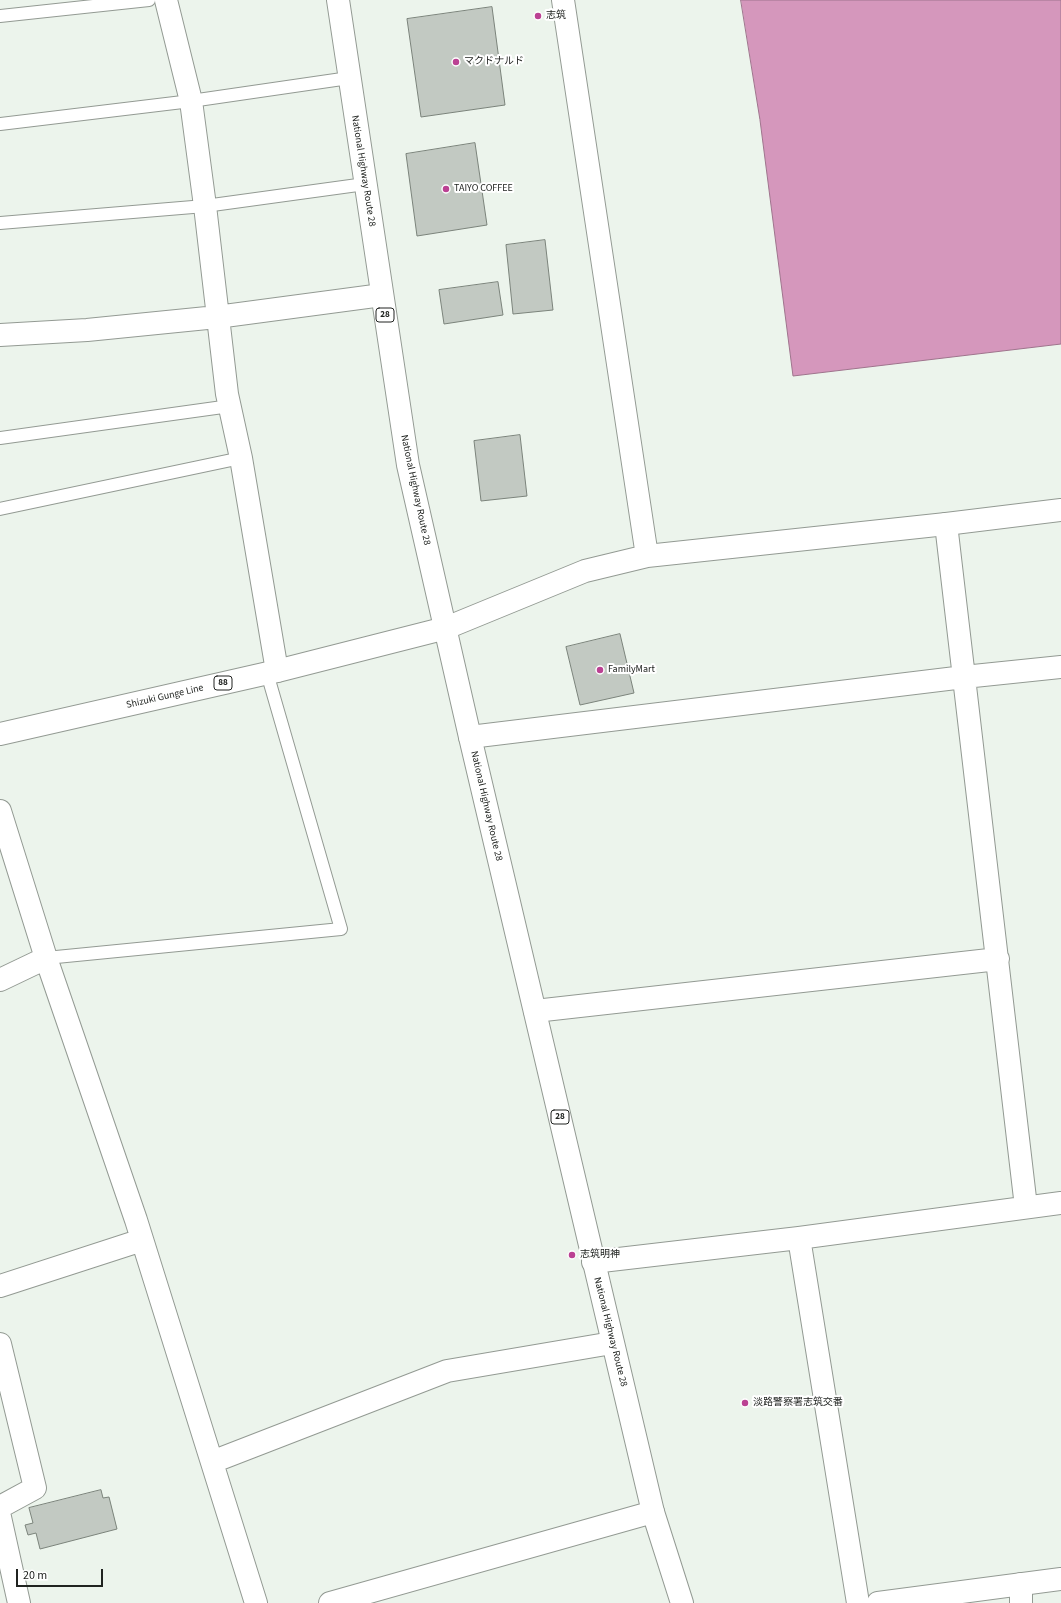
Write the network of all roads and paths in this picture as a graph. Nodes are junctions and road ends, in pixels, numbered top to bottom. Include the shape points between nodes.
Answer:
1 (149, 0) edge
2 (166, 0) edge
3 (338, 0) edge
4 (563, 0) edge
5 (0, 16) edge
6 (349, 78) junction
7 (191, 101) junction
8 (0, 124) edge
9 (365, 184) junction
10 (205, 206) junction
11 (0, 223) edge
12 (382, 295) junction
13 (217, 317) junction
14 (0, 335) edge
15 (230, 406) junction
16 (0, 438) edge
17 (241, 458) junction
18 (0, 509) edge
19 (1061, 510) edge
20 (946, 524) junction
21 (647, 556) junction
22 (446, 628) junction
23 (1061, 667) edge
24 (272, 672) junction
25 (964, 677) junction
26 (0, 734) edge
27 (470, 737) junction
28 (0, 811) edge
29 (46, 958) junction
30 (998, 959) junction
31 (0, 980) edge
32 (535, 1011) junction
33 (1061, 1203) edge
34 (1026, 1207) junction
35 (799, 1238) junction
36 (142, 1240) junction
37 (593, 1262) junction
38 (0, 1286) edge
39 (612, 1343) junction
40 (0, 1344) edge
41 (212, 1462) junction
42 (0, 1507) edge
43 (653, 1512) junction
44 (0, 1517) edge
45 (1061, 1578) edge
46 (1021, 1593) edge
47 (19, 1603) edge
48 (256, 1603) edge
49 (330, 1603) edge
50 (682, 1603) edge
51 (858, 1603) edge
52 (878, 1603) edge

1 - 5 lane
2 - 7 main road
3 - 6 main road, National Highway Route 28 / 28
4 - 21 main road
6 - 7 lane
6 - 9 main road, National Highway Route 28 / 28
7 - 8 lane
7 - 10 main road
9 - 10 lane
9 - 12 main road, National Highway Route 28 / 28
10 - 11 lane
10 - 13 main road
12 - 13 main road
12 - 22 main road, National Highway Route 28 / 28 via 408,465
13 - 14 main road via 87,330
13 - 15 main road
15 - 16 lane
15 - 17 main road
17 - 18 lane
17 - 24 main road
19 - 20 main road, Shizuki Gunge Line
20 - 21 main road, Shizuki Gunge Line
20 - 25 main road
21 - 22 main road, Shizuki Gunge Line via 585,572
22 - 24 main road, Shizuki Gunge Line / 88
22 - 27 main road, National Highway Route 28 / 28
23 - 25 main road
24 - 26 main road, Shizuki Gunge Line / 88
24 - 29 lane via 341,929
25 - 27 main road
25 - 30 main road
27 - 32 main road, National Highway Route 28 / 28
28 - 29 main road
29 - 31 main road
29 - 36 main road
30 - 32 main road
30 - 34 main road
32 - 37 main road, National Highway Route 28 / 28
33 - 34 main road
34 - 35 main road
35 - 37 main road
35 - 51 main road
36 - 38 main road
36 - 41 main road
37 - 39 main road, National Highway Route 28 / 28
39 - 41 main road via 447,1372
39 - 43 main road, National Highway Route 28 / 28
40 - 42 main road via 35,1488
41 - 48 main road
43 - 49 main road
43 - 50 main road, National Highway Route 28 / 28
44 - 47 main road
45 - 46 main road
46 - 52 main road

